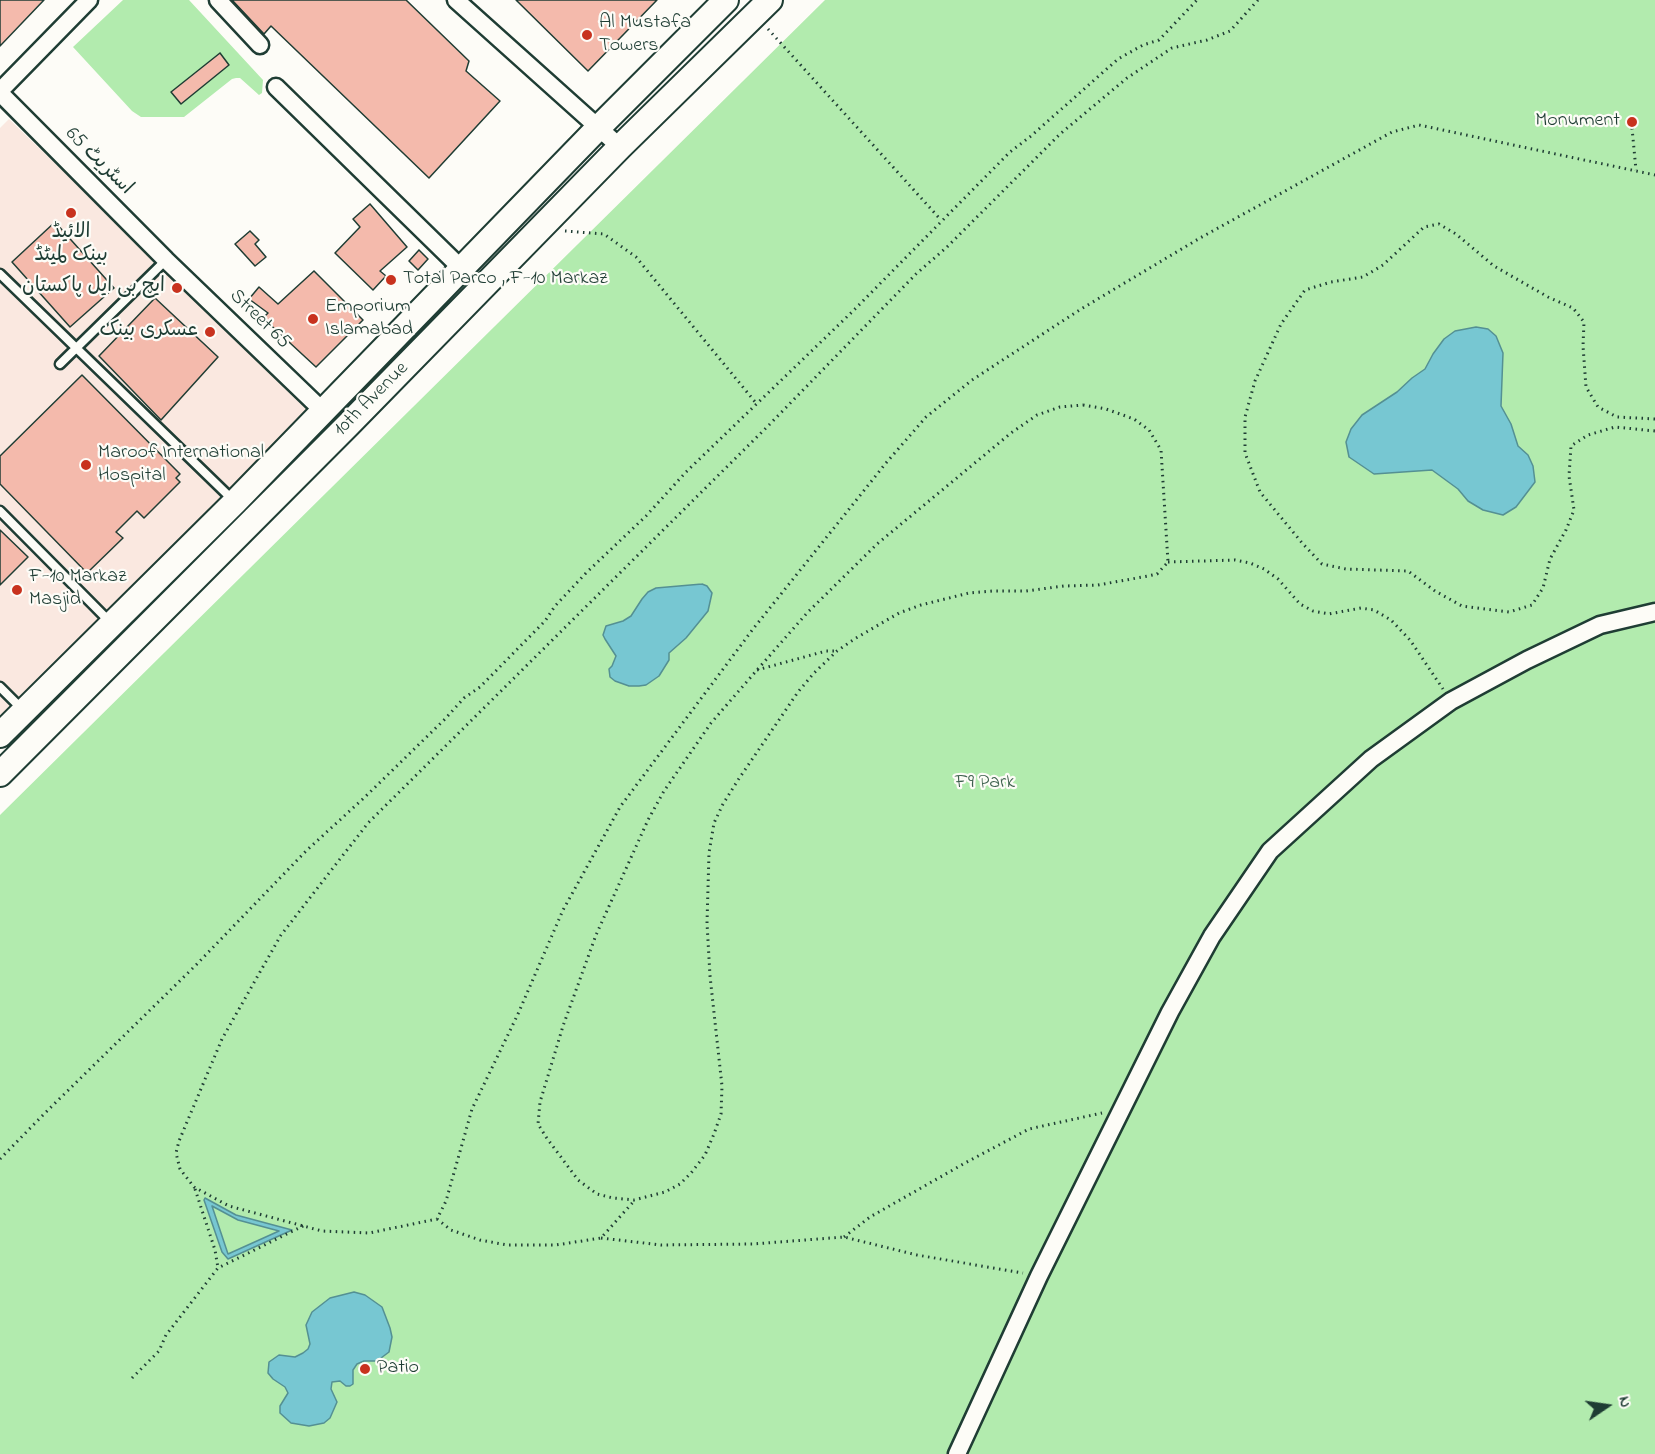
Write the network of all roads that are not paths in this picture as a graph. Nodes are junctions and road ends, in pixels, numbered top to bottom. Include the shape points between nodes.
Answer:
1 (89, 0) edge
2 (218, 0) edge
3 (456, 0) edge
4 (726, 0) edge
5 (762, 7) edge
6 (260, 45) dead end
7 (276, 87) dead end
8 (0, 92) edge
9 (599, 127) junction
10 (620, 147) junction
11 (166, 260) junction
12 (463, 270) junction
13 (0, 274) edge
14 (76, 348) junction
15 (60, 364) dead end
16 (323, 411) junction
17 (235, 502) junction
18 (0, 511) edge
19 (183, 552) junction
20 (202, 570) junction
21 (1655, 612) edge
22 (111, 623) junction
23 (0, 687) edge
24 (24, 712) junction
25 (0, 735) edge
26 (0, 774) edge
27 (957, 1454) edge

1 - 8 street
2 - 6 street
3 - 9 street
4 - 9 main road, 10th Avenue
5 - 10 main road, 10th Avenue
7 - 12 street
8 - 11 street, اسٹریٹ 65
9 - 10 street
9 - 12 main road, 10th Avenue
10 - 20 main road, 10th Avenue
11 - 14 lane
11 - 16 street, Street 65
12 - 16 main road, 10th Avenue
13 - 14 lane
14 - 15 lane
14 - 17 lane
16 - 17 main road, 10th Avenue
17 - 19 main road, 10th Avenue
18 - 22 lane
19 - 20 main road
19 - 22 main road, 10th Avenue
20 - 26 main road, 10th Avenue
21 - 27 street via 1600,625 1451,700 1371,759 1270,851 1212,936 1170,1012 1039,1276
22 - 24 main road, 10th Avenue
23 - 24 lane
24 - 25 main road, 10th Avenue

